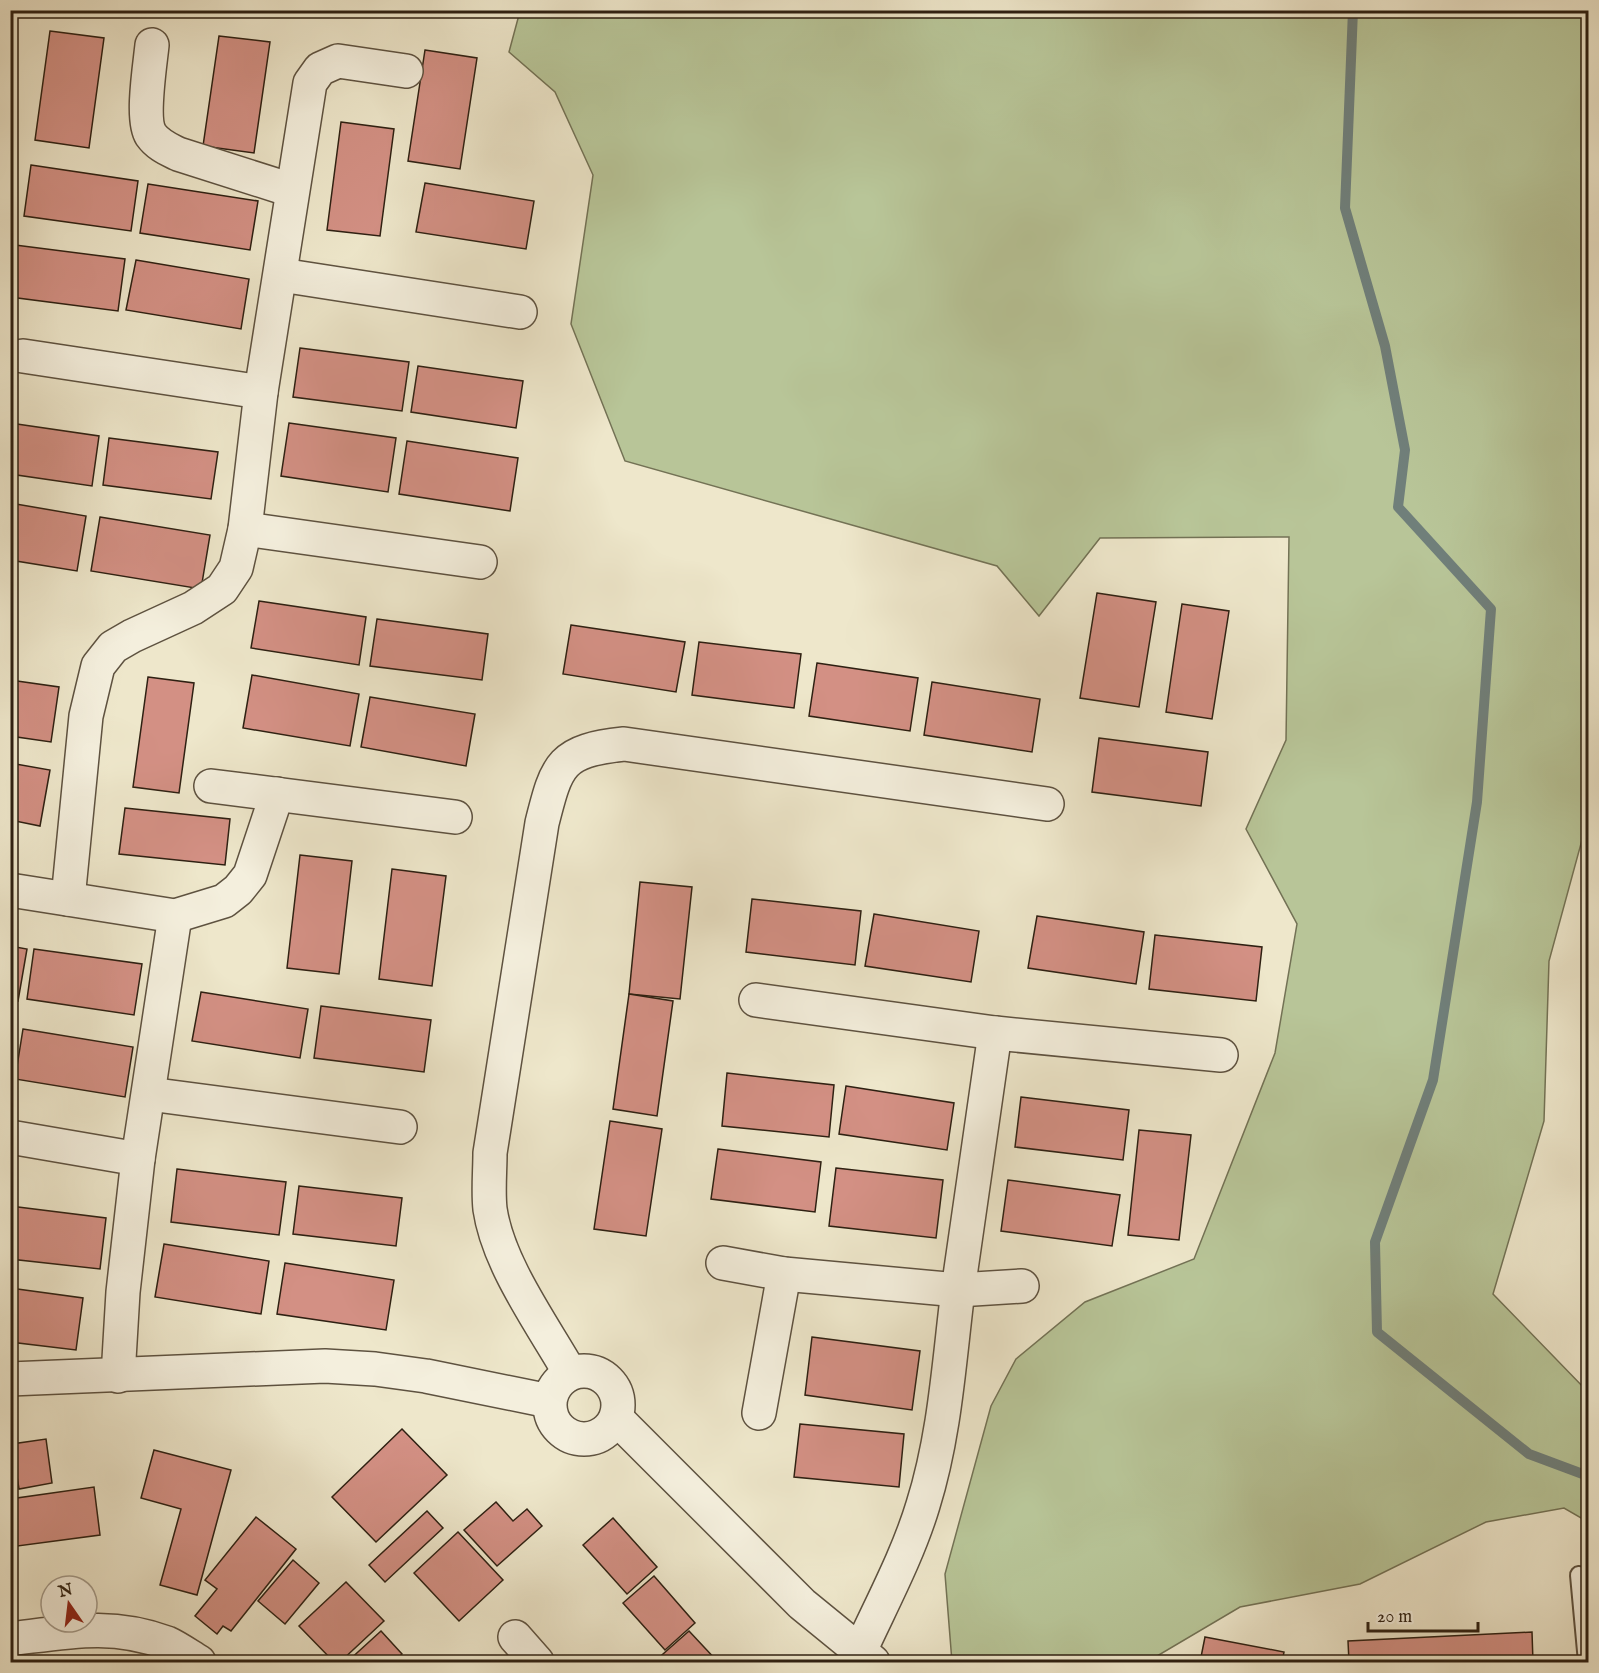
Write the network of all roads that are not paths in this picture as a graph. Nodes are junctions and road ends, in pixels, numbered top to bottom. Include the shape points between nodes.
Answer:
1 (152, 45) dead end
2 (406, 71) dead end
3 (291, 190) junction
4 (280, 275) junction
5 (520, 312) dead end
6 (23, 356) dead end
7 (261, 392) junction
8 (245, 529) junction
9 (480, 562) dead end
10 (211, 786) dead end
11 (277, 794) junction
12 (1047, 804) dead end
13 (455, 817) dead end
14 (10, 890) edge
15 (68, 899) junction
16 (176, 916) junction
17 (756, 1000) dead end
18 (995, 1033) junction
19 (1221, 1055) dead end
20 (149, 1094) junction
21 (400, 1127) dead end
22 (10, 1137) edge
23 (138, 1159) junction
24 (723, 1263) dead end
25 (784, 1274) junction
26 (1022, 1286) dead end
27 (958, 1290) junction
28 (570, 1373) junction
29 (118, 1376) junction
30 (10, 1379) edge
31 (549, 1401) junction
32 (759, 1413) dead end
33 (616, 1418) junction
34 (1579, 1575) dead end
35 (515, 1637) dead end
36 (10, 1639) edge
37 (866, 1657) edge
38 (199, 1662) edge
39 (537, 1662) edge
40 (1587, 1662) edge

1 - 3 street via 146,121 150,134 161,146
2 - 3 street via 338,61 320,69 310,82
3 - 4 street
4 - 5 street
4 - 7 street
6 - 7 street
7 - 8 street
8 - 9 street
8 - 15 street via 236,568 222,589 193,608 113,647 98,666 86,716
10 - 11 street
11 - 13 street
11 - 16 street via 250,874 238,890 224,901
12 - 28 street via 624,744 576,753 560,768 542,823 490,1153 490,1208 510,1269
14 - 15 street
15 - 16 street
16 - 20 street
17 - 18 street
18 - 19 street
18 - 27 street
20 - 21 street
20 - 23 street
22 - 23 street
23 - 29 street
24 - 25 street
25 - 27 street
25 - 32 street
26 - 27 street
27 - 37 street via 946,1395 923,1506
28 - 31 street via 559,1380
28 - 33 street via 592,1371 612,1384 619,1406
29 - 30 street
29 - 31 street via 325,1366 426,1376
31 - 33 street via 554,1422 570,1437 592,1439
33 - 37 street via 793,1596
34 - 40 lane
35 - 39 street
36 - 38 street via 86,1629 130,1632 169,1644

